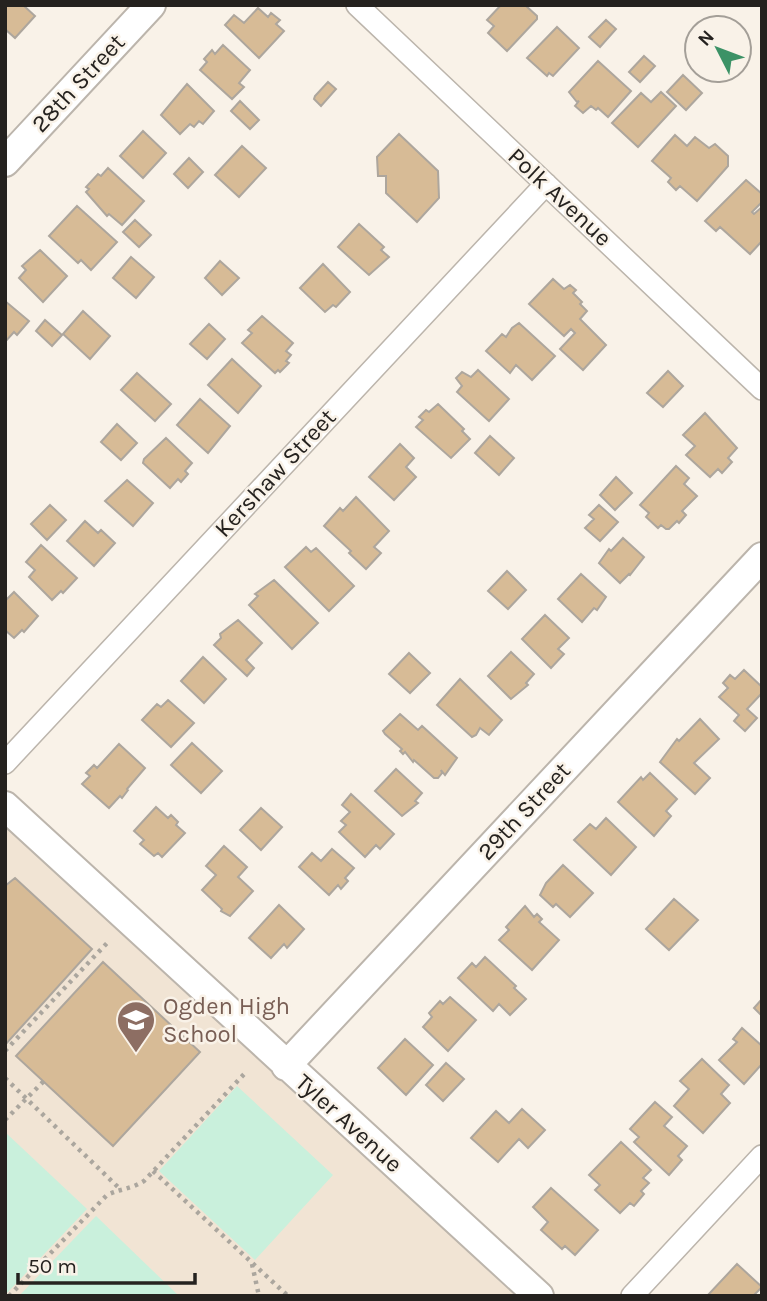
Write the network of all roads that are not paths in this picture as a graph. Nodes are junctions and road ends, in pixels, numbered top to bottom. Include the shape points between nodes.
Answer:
1 (151, 5) edge
2 (357, 5) edge
3 (5, 162) edge
4 (546, 184) junction
5 (762, 388) edge
6 (762, 557) edge
7 (5, 763) edge
8 (5, 806) edge
9 (286, 1066) junction
10 (762, 1156) edge
11 (539, 1296) edge
12 (632, 1296) edge

1 - 3 street, 28th Street
2 - 4 street, Polk Avenue
4 - 5 street, Polk Avenue
4 - 7 street, Kershaw Street
6 - 9 street, 29th Street
8 - 9 street, Tyler Avenue
9 - 11 street, Tyler Avenue
10 - 12 street

